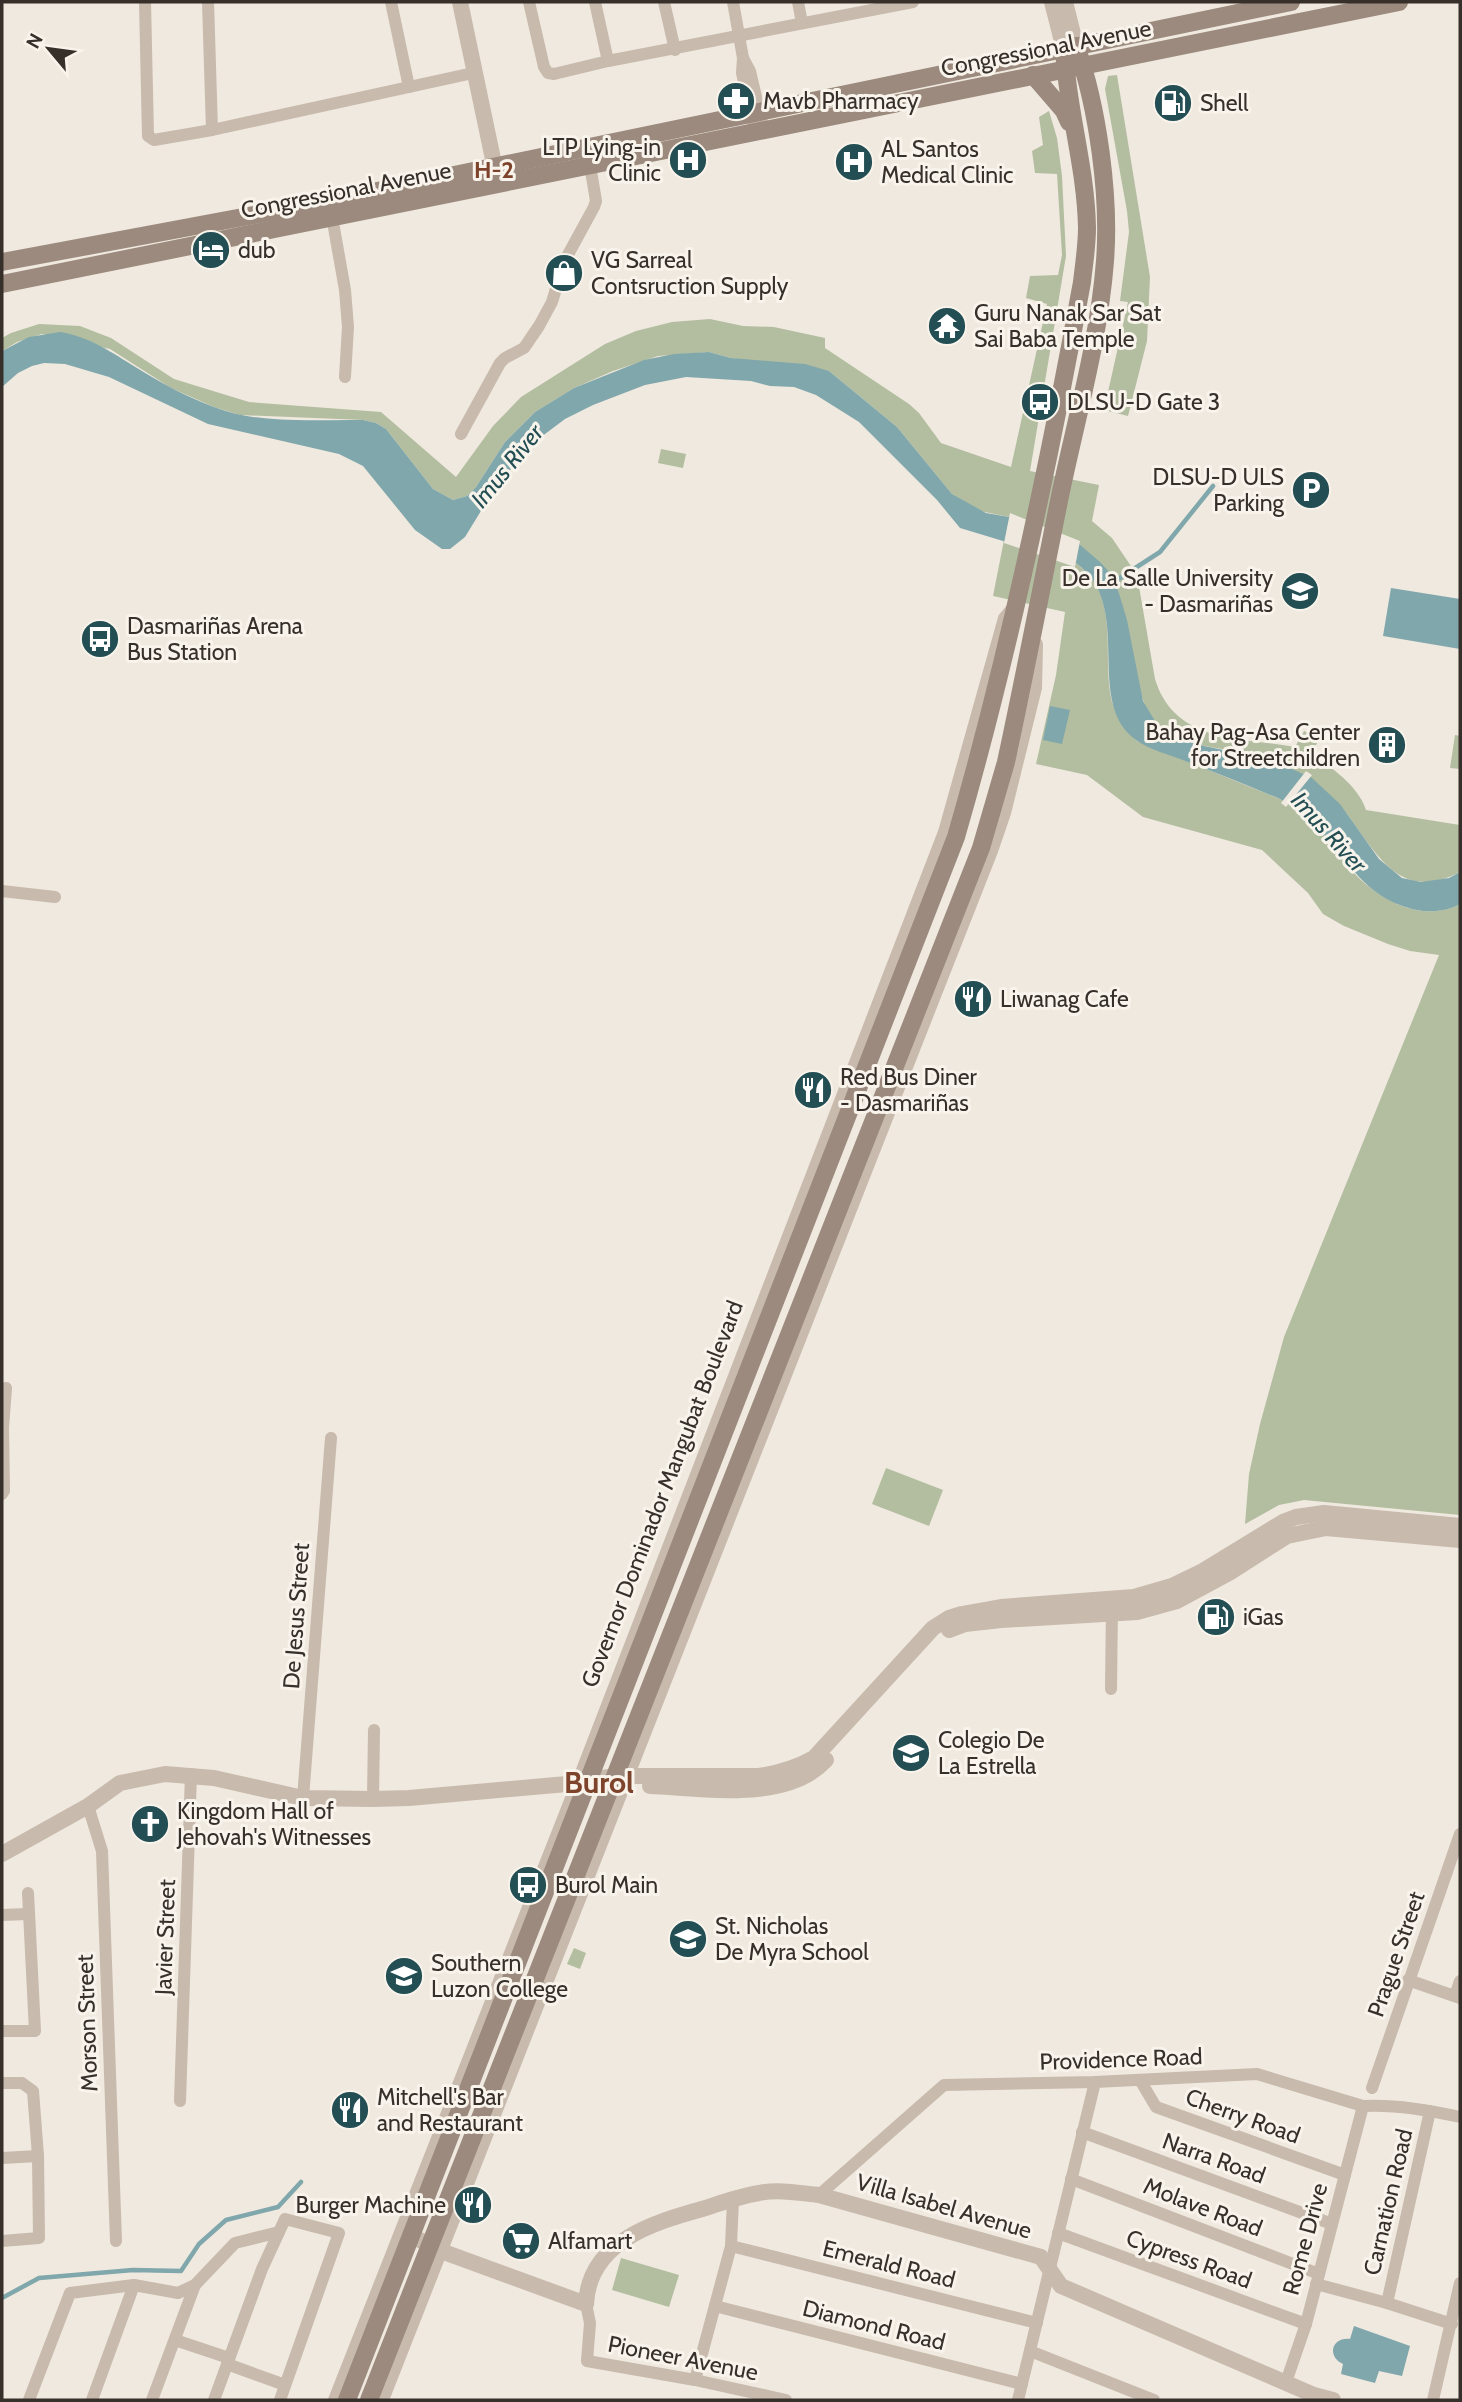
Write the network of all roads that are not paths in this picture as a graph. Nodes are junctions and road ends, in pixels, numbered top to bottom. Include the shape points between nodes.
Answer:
1 (145, 2) edge
2 (208, 2) edge
3 (391, 2) edge
4 (460, 2) edge
5 (529, 2) edge
6 (595, 2) edge
7 (664, 2) edge
8 (733, 2) edge
9 (798, 2) edge
10 (913, 2) edge
11 (1052, 2) edge
12 (1065, 2) edge
13 (1291, 2) edge
14 (1399, 2) edge
15 (864, 7) edge
16 (802, 23) junction
17 (740, 37) junction
18 (1070, 47) junction
19 (675, 50) junction
20 (608, 61) junction
21 (1083, 65) junction
22 (1065, 69) junction
23 (473, 73) junction
24 (1033, 75) junction
25 (410, 87) junction
26 (755, 113) junction
27 (212, 130) junction
28 (759, 132) junction
29 (1075, 133) junction
30 (590, 165) junction
31 (495, 166) junction
32 (498, 184) junction
33 (331, 209) junction
34 (2, 262) edge
35 (2, 283) edge
36 (345, 376) dead end
37 (461, 434) dead end
38 (1018, 602) junction
39 (1037, 606) junction
40 (2, 891) edge
41 (55, 897) dead end
42 (6, 1388) dead end
43 (331, 1438) dead end
44 (2, 1494) edge
45 (697, 1502) junction
46 (720, 1511) junction
47 (1460, 1526) edge
48 (1460, 1540) edge
49 (1112, 1607) junction
50 (1111, 1689) dead end
51 (374, 1730) dead end
52 (191, 1774) junction
53 (619, 1781) junction
54 (583, 1782) junction
55 (303, 1798) junction
56 (373, 1799) junction
57 (88, 1806) junction
58 (1460, 1833) edge
59 (2, 1854) edge
60 (28, 1893) dead end
61 (28, 1914) junction
62 (2, 1915) edge
63 (1408, 1980) junction
64 (1460, 1981) edge
65 (1458, 1997) edge
66 (2, 2031) edge
67 (1140, 2080) junction
68 (1095, 2082) junction
69 (2, 2083) edge
70 (1372, 2088) dead end
71 (180, 2101) dead end
72 (1363, 2106) junction
73 (1430, 2111) junction
74 (1460, 2117) edge
75 (1082, 2132) junction
76 (38, 2156) junction
77 (2, 2158) edge
78 (1345, 2175) junction
79 (1071, 2179) junction
80 (818, 2195) junction
81 (733, 2199) junction
82 (1332, 2224) junction
83 (279, 2232) junction
84 (1058, 2233) junction
85 (412, 2236) junction
86 (2, 2241) edge
87 (116, 2241) dead end
88 (437, 2245) junction
89 (731, 2246) junction
90 (1049, 2271) junction
91 (1318, 2279) junction
92 (1460, 2283) edge
93 (134, 2285) junction
94 (195, 2286) junction
95 (586, 2300) junction
96 (1387, 2303) junction
97 (715, 2306) junction
98 (1037, 2323) junction
99 (1306, 2324) junction
100 (1452, 2324) junction
101 (175, 2340) junction
102 (1030, 2351) junction
103 (228, 2361) junction
104 (695, 2380) junction
105 (1286, 2382) junction
106 (1022, 2384) junction
107 (285, 2385) junction
108 (1313, 2398) edge
109 (29, 2400) edge
110 (93, 2400) edge
111 (152, 2400) edge
112 (214, 2400) edge
113 (280, 2400) edge
114 (334, 2400) edge
115 (347, 2400) edge
116 (369, 2400) edge
117 (383, 2400) edge
118 (786, 2400) edge
119 (1018, 2400) edge
120 (1154, 2400) edge
121 (1333, 2400) edge
122 (1433, 2400) edge

1 - 27 street via 148,136 154,140
2 - 27 street
3 - 25 street
4 - 23 street
5 - 20 street via 548,73
6 - 20 street
7 - 19 street
8 - 17 street
9 - 16 street
10 - 15 street
11 - 18 street
12 - 18 street
13 - 18 main road, Congressional Avenue
14 - 21 main road, Congressional Avenue
15 - 16 street
16 - 17 street
17 - 19 street
17 - 26 street
18 - 21 main road
18 - 22 main road, Governor Dominador Mangubat Boulevard
18 - 26 main road, Congressional Avenue
19 - 20 street
21 - 22 main road, Congressional Avenue
21 - 39 main road via 1102,176 1105,260
22 - 24 main road, Congressional Avenue
22 - 29 main road, Governor Dominador Mangubat Boulevard
23 - 25 street
23 - 31 street
24 - 28 main road, Congressional Avenue
24 - 29 main road via 1064,111
25 - 27 street
26 - 28 street
26 - 31 main road, Congressional Avenue
28 - 30 main road, Congressional Avenue
29 - 38 main road, Governor Dominador Mangubat Boulevard via 1087,228 1085,257
30 - 32 main road, Congressional Avenue
30 - 37 street via 596,201 564,262 552,302 524,348 500,362
31 - 32 street
31 - 33 main road, Congressional Avenue
32 - 33 main road, Congressional Avenue
33 - 34 main road, Congressional Avenue
33 - 35 main road, Congressional Avenue
33 - 36 street via 345,290
38 - 45 main road, Governor Dominador Mangubat Boulevard via 956,837
38 - 54 street, Governor Dominador Mangubat Boulevard via 1003,618 944,832
39 - 46 main road via 1006,762 981,848
39 - 53 street via 1036,688 992,851 801,1339
40 - 41 street
42 - 44 street
43 - 55 street, De Jesus Street
45 - 46 main road
45 - 54 main road, Governor Dominador Mangubat Boulevard
46 - 53 main road
47 - 49 street via 1305,1515 1283,1522 1172,1586
48 - 49 street via 1326,1528 1305,1531 1287,1536 1177,1601 1137,1612
49 - 50 street
49 - 53 street via 1001,1607 949,1618 933,1628 814,1758 795,1769 759,1776
51 - 56 street
52 - 55 street
52 - 57 street via 120,1783
52 - 71 street, Javier Street
53 - 54 street
53 - 88 main road
54 - 56 street
54 - 85 main road, Governor Dominador Mangubat Boulevard
54 - 114 street, Governor Dominador Mangubat Boulevard
55 - 56 street
57 - 59 street
57 - 87 street, Morson Street via 102,1851
58 - 63 street, Prague Street
60 - 61 street
61 - 62 street
61 - 66 street via 35,2031
63 - 65 street
63 - 70 street, Prague Street
64 - 65 street
67 - 68 street, Providence Road
67 - 72 street, Providence Road via 1257,2074
67 - 78 street, Cherry Road via 1156,2107
68 - 75 street
68 - 80 street, Providence Road via 944,2085
69 - 76 street via 22,2082 33,2091
72 - 73 street, Providence Road
72 - 78 street, Rome Drive
73 - 74 street, Providence Road
73 - 96 street, Carnation Road
75 - 79 street
75 - 82 street, Narra Road
76 - 77 street
76 - 86 street via 39,2238
78 - 82 street, Rome Drive
79 - 84 street
79 - 91 street, Molave Road
80 - 81 street, Villa Isabel Avenue via 771,2192
80 - 90 street, Villa Isabel Avenue via 1041,2257
81 - 89 street
81 - 95 street, Villa Isabel Avenue via 660,2221 627,2237 597,2267
82 - 91 street, Rome Drive
83 - 94 street via 234,2243
83 - 103 street
83 - 107 street via 285,2219 339,2233
84 - 90 street
84 - 99 street, Cypress Road
85 - 88 street
85 - 115 main road, Governor Dominador Mangubat Boulevard
88 - 95 street
88 - 116 main road
88 - 117 street
89 - 97 street
89 - 98 street, Emerald Road
90 - 98 street
90 - 105 street, Villa Isabel Avenue via 1061,2286
91 - 96 street, Molave Road
91 - 99 street, Rome Drive
92 - 100 street
93 - 94 street via 178,2293
93 - 109 street via 70,2293
93 - 110 street
94 - 101 street
95 - 104 street, Pioneer Avenue via 590,2323 587,2361
96 - 100 street, Molave Road
97 - 104 street
97 - 106 street, Diamond Road
98 - 102 street
99 - 105 street, Rome Drive
100 - 122 street
101 - 103 street
101 - 111 street
102 - 106 street
102 - 120 street
103 - 107 street
103 - 112 street
104 - 118 street, Pioneer Avenue
105 - 108 street, Villa Isabel Avenue
106 - 119 street
107 - 113 street
108 - 121 street, Villa Isabel Avenue

